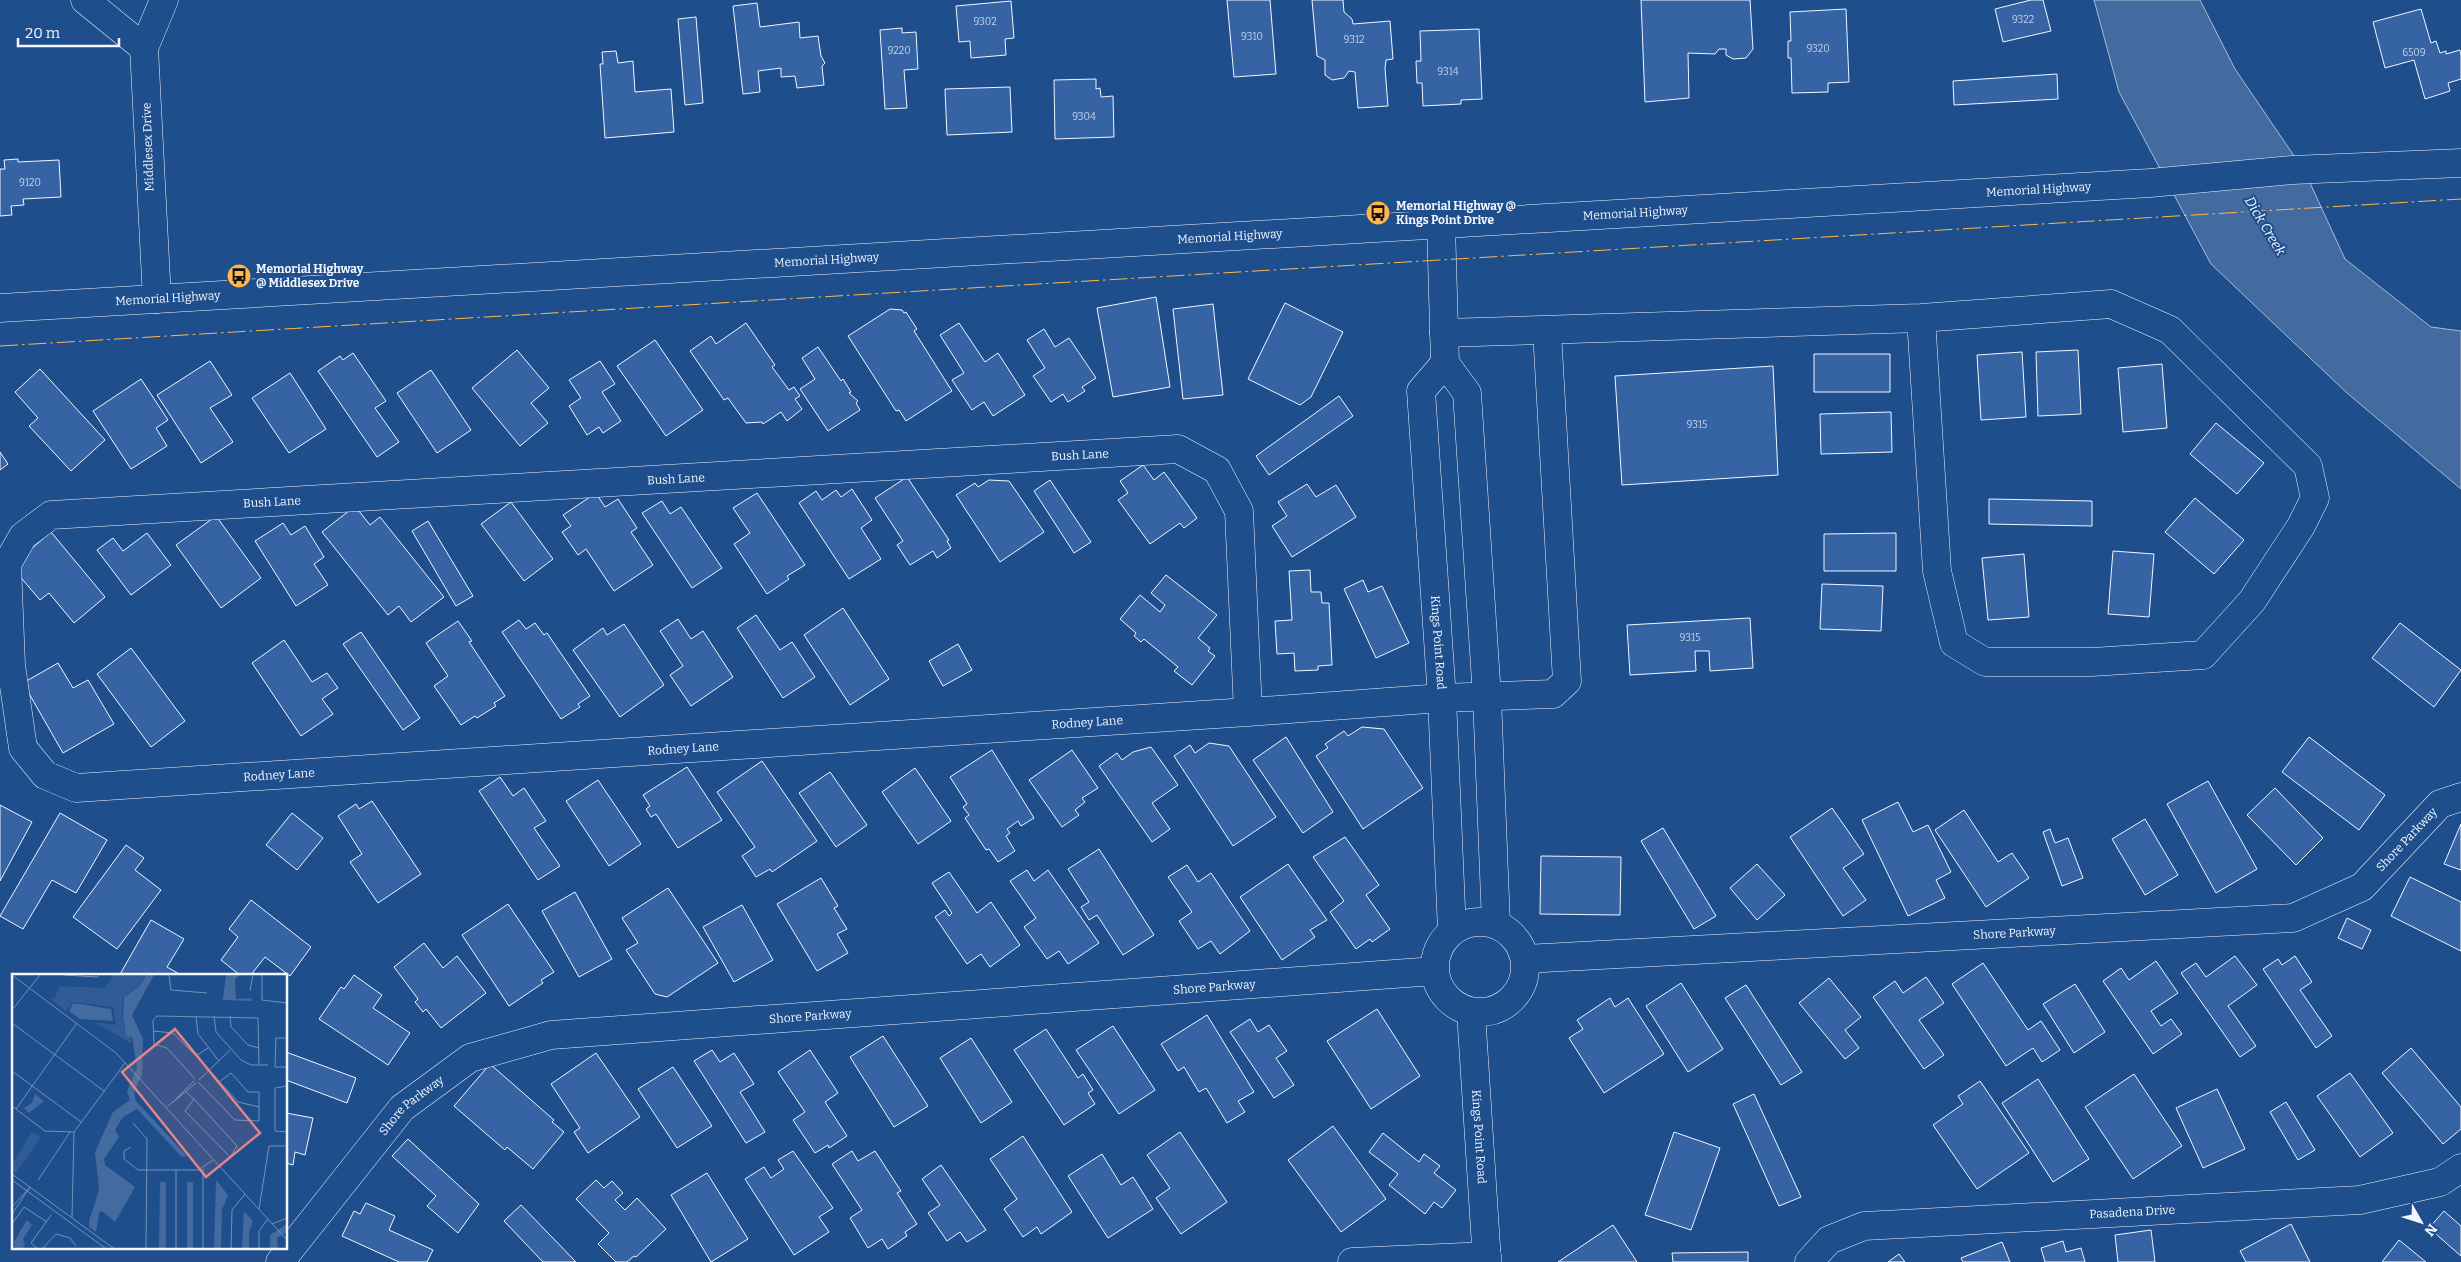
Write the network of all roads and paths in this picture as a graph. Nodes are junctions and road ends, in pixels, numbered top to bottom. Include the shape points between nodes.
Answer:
1 (85, 0) edge
2 (164, 0) edge
3 (144, 48) junction
4 (2461, 163) edge
5 (1441, 225) junction
6 (157, 299) junction
7 (0, 308) edge
8 (1921, 318) junction
9 (1547, 331) junction
10 (1444, 333) junction
11 (1445, 363) junction
12 (11, 665) joint
13 (1487, 697) junction
14 (1442, 698) junction
15 (1248, 712) junction
16 (2461, 797) edge
17 (1496, 924) junction
18 (1452, 931) junction
19 (1525, 959) junction
20 (1435, 971) junction
21 (1471, 1012) junction
22 (2461, 1168) edge
23 (1487, 1259) edge
24 (280, 1262) edge
25 (1352, 1262) edge
26 (1809, 1262) edge

1 - 3 street
2 - 3 street, Middlesex Drive
3 - 6 street, Middlesex Drive
4 - 5 street, Memorial Highway via 2292,170 2150,183
5 - 6 street, Memorial Highway
5 - 10 street
6 - 7 street, Memorial Highway
8 - 8 street via 2112,304 2170,330 2308,466 2315,498 2302,526 2252,601 2203,656 2092,662 1985,662 1954,643 1937,571
8 - 9 street
9 - 10 street
9 - 13 street, Rodney Lane via 1567,681 1553,694
10 - 11 street
11 - 13 street via 1467,393
11 - 14 street, Kings Point Road via 1421,391
12 - 15 street, Rodney Lane via 23,748 44,775 76,788
12 - 15 street, Bush Lane via 7,564 23,536 52,515 1178,449 1216,470 1239,511
13 - 14 street, Rodney Lane
13 - 17 street
14 - 15 street, Rodney Lane
14 - 18 street, Kings Point Road
16 - 19 street, Shore Parkway via 2440,804 2362,887 2293,918
17 - 18 street via 1466,924
17 - 19 street via 1510,932
18 - 20 street via 1436,956
19 - 21 street via 1525,975 1511,1000 1499,1008
20 - 21 street via 1438,985 1446,997
20 - 24 street, Shore Parkway via 551,1035 470,1058 402,1108
21 - 23 street, Kings Point Road
22 - 26 street, Pasadena Drive via 2440,1182 2360,1200 1864,1226 1829,1240
23 - 25 street

